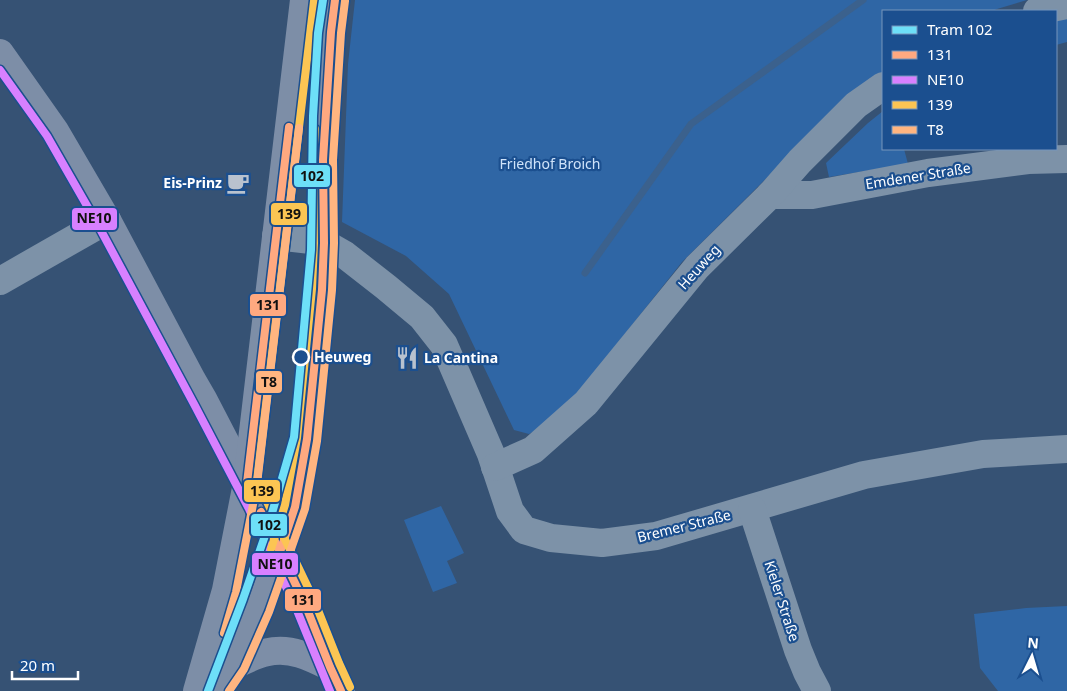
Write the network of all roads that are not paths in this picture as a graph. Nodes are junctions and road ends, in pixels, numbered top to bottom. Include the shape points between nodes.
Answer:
1 (304, 0) edge
2 (335, 0) edge
3 (1067, 5) edge
4 (1042, 10) edge
5 (0, 53) edge
6 (882, 87) edge
7 (1067, 159) edge
8 (770, 195) junction
9 (107, 220) junction
10 (276, 236) junction
11 (324, 243) junction
12 (0, 281) edge
13 (1067, 449) edge
14 (495, 467) junction
15 (247, 483) junction
16 (752, 509) junction
17 (280, 552) junction
18 (235, 664) junction
19 (330, 666) junction
20 (196, 691) edge
21 (217, 691) edge
22 (341, 691) edge
23 (817, 691) edge

1 - 10 main road
2 - 11 main road via 323,160
3 - 4 street
5 - 9 main road via 55,131
6 - 8 street, Heuweg via 856,105
7 - 8 street, Emdener Straße via 1028,160 928,173 812,195
8 - 14 street, Heuweg via 697,267 586,403 533,450
9 - 12 street
9 - 15 main road
10 - 11 street, Bremer Straße
10 - 15 main road
11 - 14 street, Bremer Straße via 386,286 422,317 444,345
11 - 17 main road via 307,439 294,507
13 - 16 street, Bremer Straße via 983,454 864,475
14 - 16 street, Bremer Straße via 510,511 524,530 551,538 602,543 656,536
15 - 17 main road
15 - 20 main road via 226,590
16 - 23 street, Kieler Straße via 798,650
17 - 18 main road
17 - 19 main road
18 - 19 main road via 274,650 300,654
18 - 21 main road
19 - 22 main road

